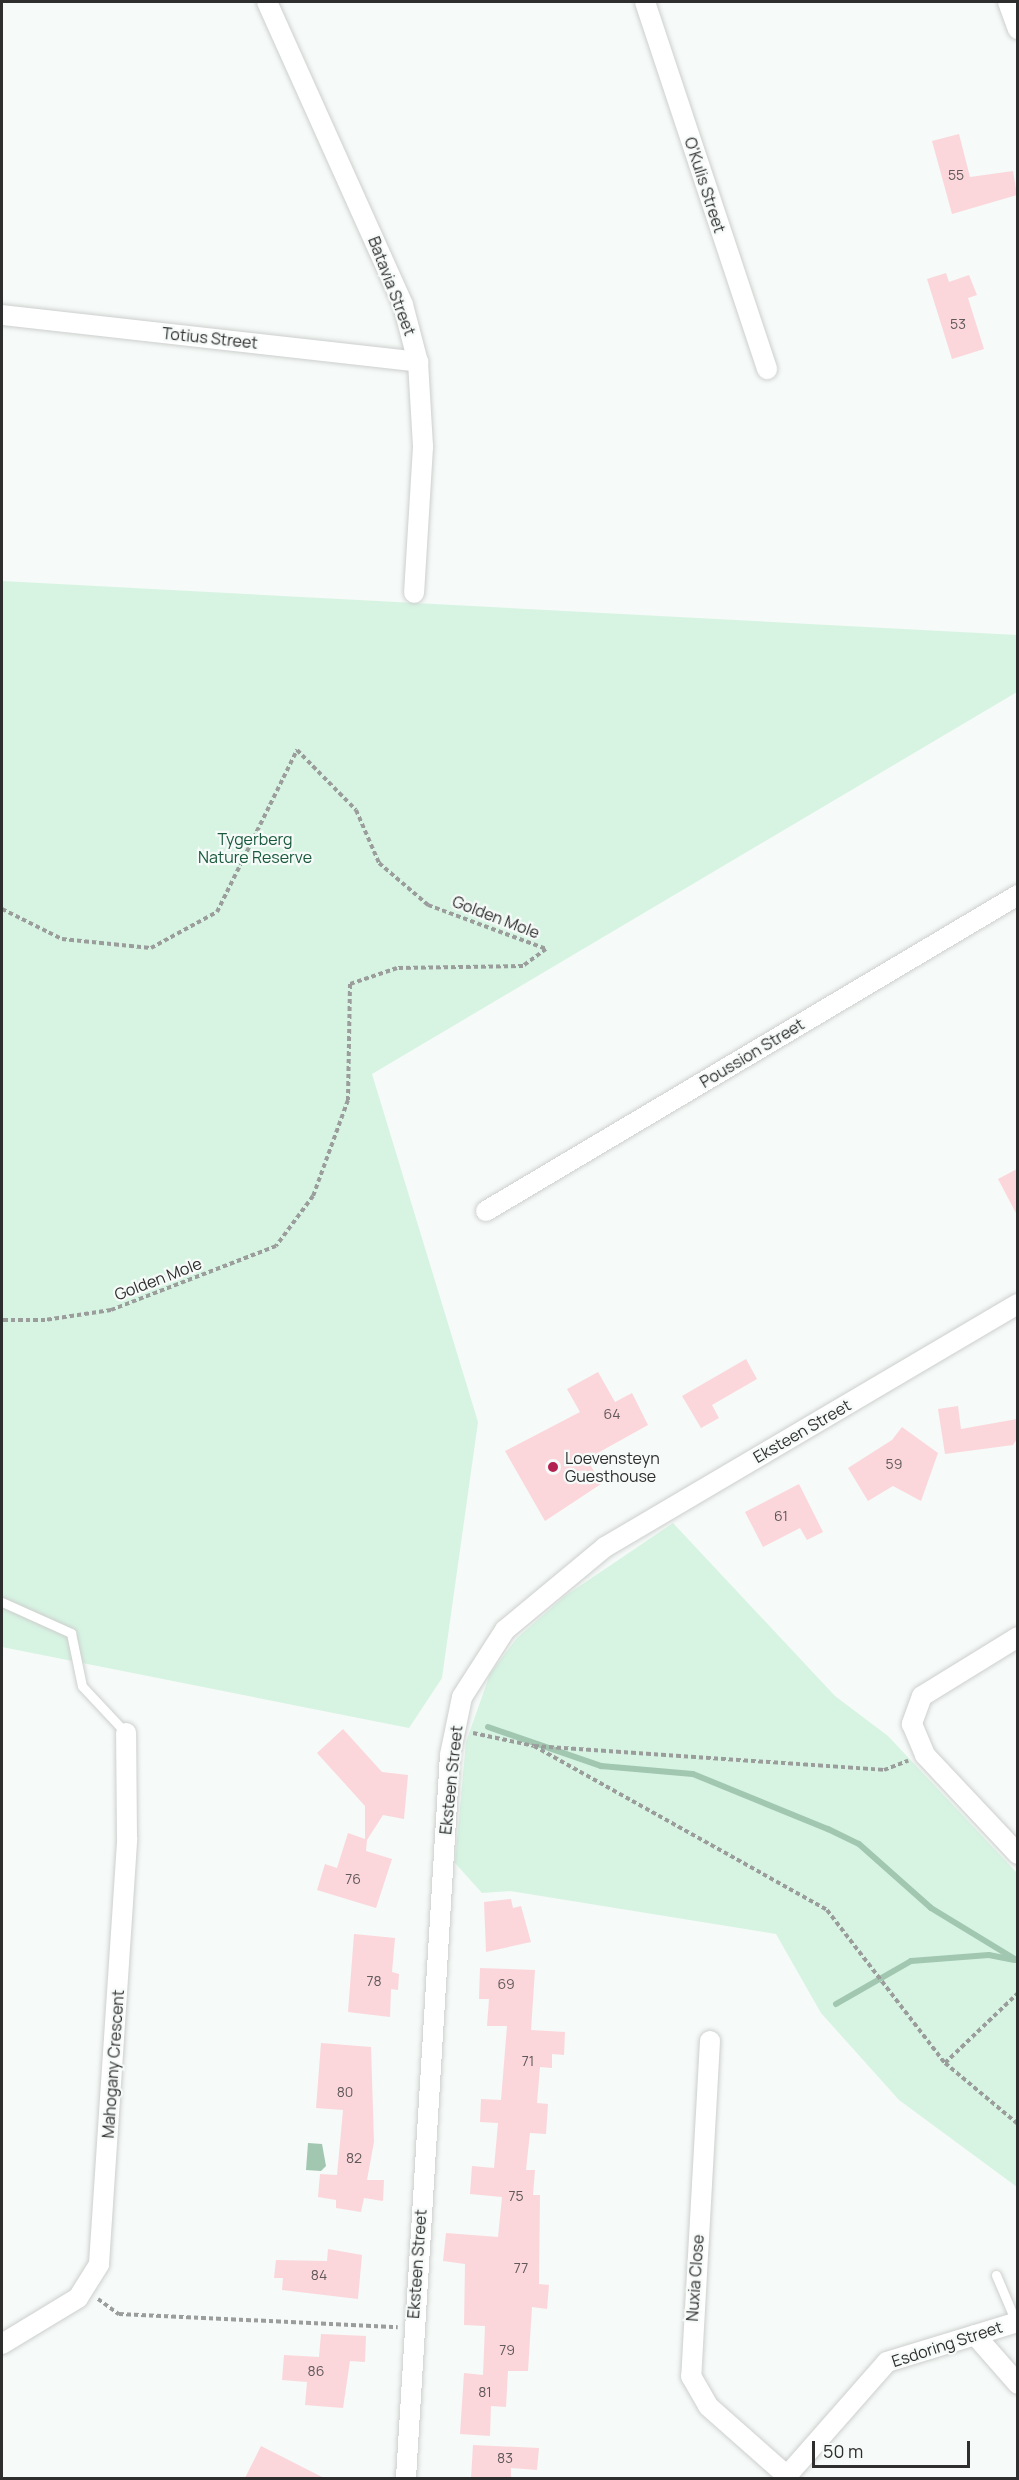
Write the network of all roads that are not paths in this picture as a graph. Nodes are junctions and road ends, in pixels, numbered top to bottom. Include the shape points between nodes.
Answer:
1 (267, 2) edge
2 (645, 2) edge
3 (1008, 2) edge
4 (1017, 29) edge
5 (2, 315) edge
6 (418, 362) junction
7 (767, 369) dead end
8 (414, 593) dead end
9 (1017, 895) edge
10 (486, 1212) dead end
11 (1017, 1304) edge
12 (2, 1602) edge
13 (1017, 1637) edge
14 (126, 1733) joint
15 (1017, 1854) edge
16 (710, 2041) dead end
17 (996, 2275) dead end
18 (1017, 2322) edge
19 (975, 2335) junction
20 (2, 2344) edge
21 (1017, 2384) edge
22 (786, 2477) edge
23 (406, 2478) edge

1 - 6 street, Batavia Street via 403,306
2 - 7 street, O'Kulis Street
3 - 4 street
5 - 6 street, Totius Street
6 - 8 street, Batavia Street via 423,447
9 - 10 street, Poussion Street
11 - 23 street, Eksteen Street via 605,1547 554,1585 505,1630 480,1663 462,1697 454,1729
12 - 14 lane via 71,1633 82,1686
13 - 15 street via 922,1696 912,1724 925,1755
14 - 20 street, Mahogany Crescent via 127,1838 101,2253 86,2291
16 - 22 street, Nuxia Close via 691,2376 708,2406
17 - 18 lane
18 - 19 street, Esdoring Street
19 - 21 street
19 - 22 street, Esdoring Street via 880,2367

